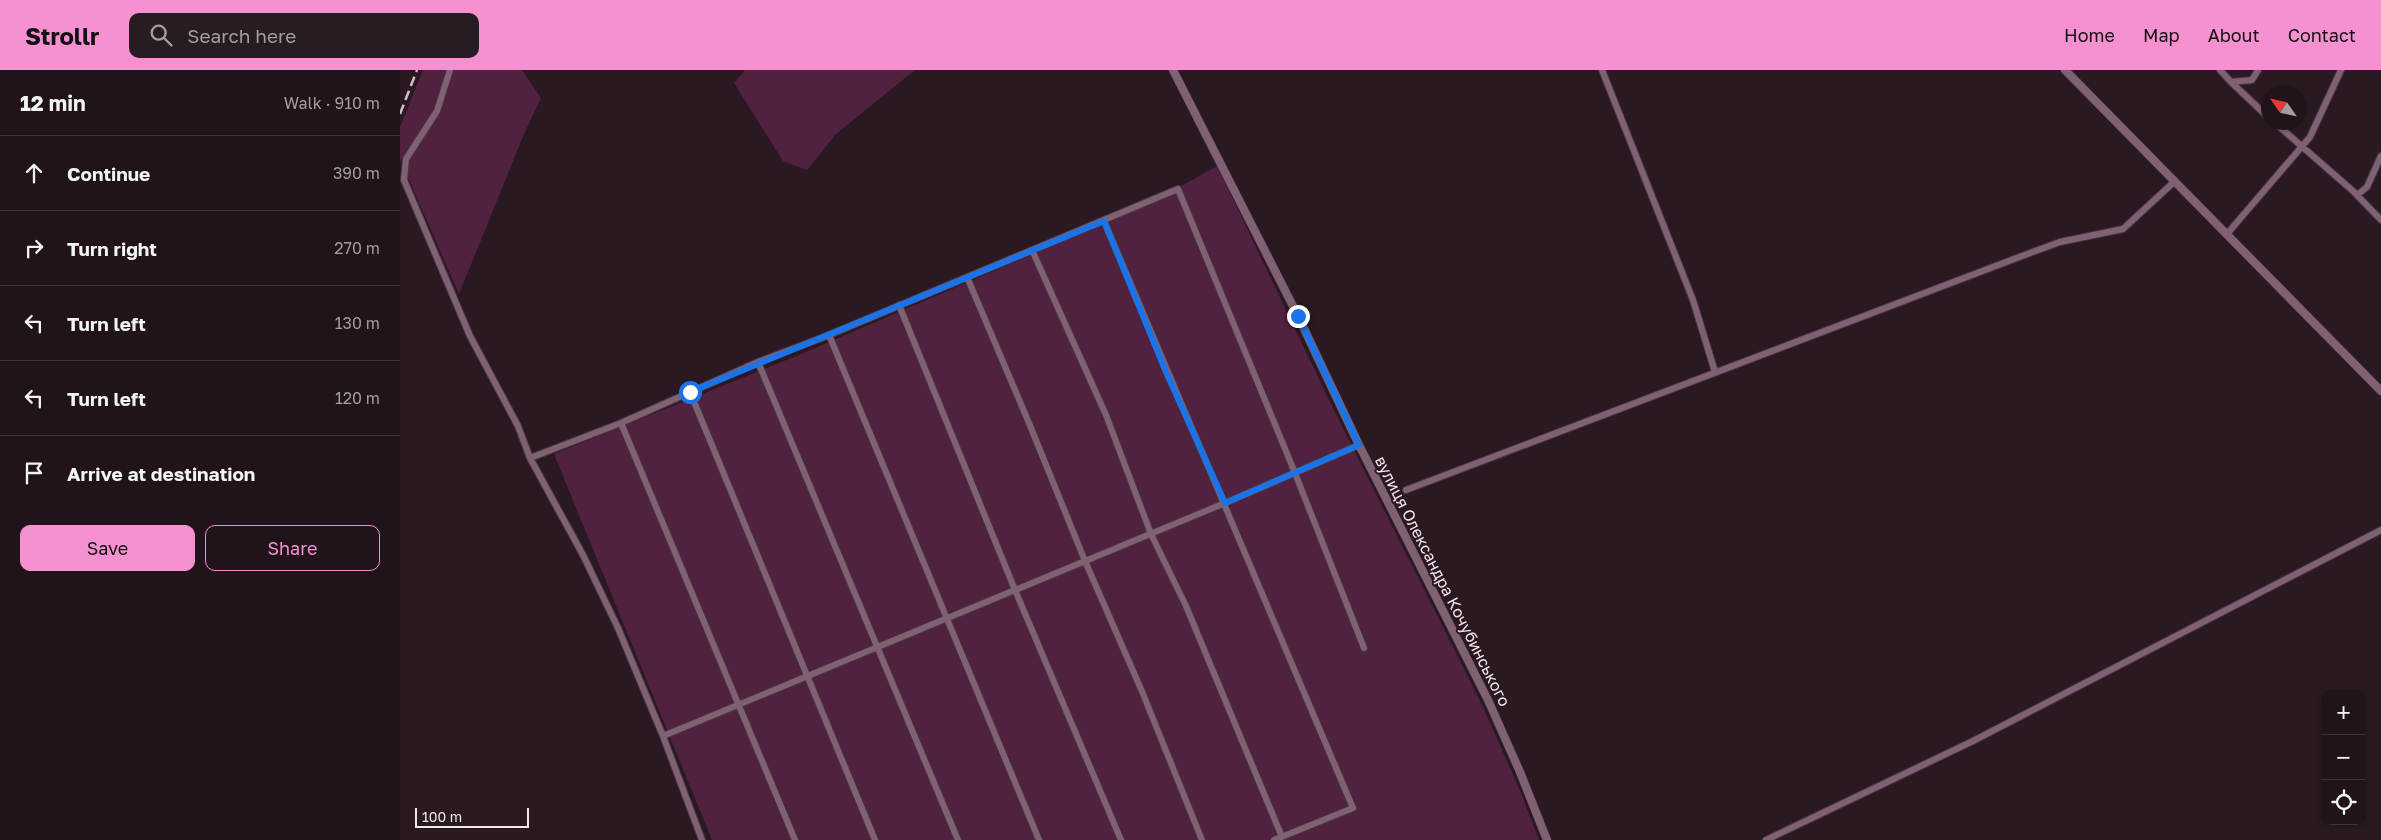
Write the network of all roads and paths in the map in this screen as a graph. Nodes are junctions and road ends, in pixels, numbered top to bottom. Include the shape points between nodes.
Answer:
1 (450, 70) edge
2 (1173, 70) edge
3 (1602, 70) edge
4 (2065, 70) edge
5 (2220, 70) edge
6 (2258, 70) edge
7 (2341, 70) edge
8 (2231, 82) junction
9 (2261, 110) edge
10 (2283, 130) edge
11 (2302, 148) junction
12 (2381, 156) edge
13 (2175, 181) junction
14 (2357, 195) junction
15 (2381, 220) edge
16 (1104, 221) junction
17 (2227, 234) junction
18 (1032, 250) junction
19 (968, 277) junction
20 (899, 305) junction
21 (829, 335) junction
22 (758, 362) junction
23 (1715, 372) junction
24 (2381, 391) edge
25 (690, 392) junction
26 (621, 423) junction
27 (1359, 445) junction
28 (530, 458) junction
29 (1295, 473) junction
30 (1406, 490) dead end
31 (1225, 503) junction
32 (2381, 530) edge
33 (1151, 534) junction
34 (1085, 561) junction
35 (1015, 590) junction
36 (946, 619) junction
37 (878, 648) junction
38 (1364, 648) dead end
39 (808, 676) junction
40 (739, 704) junction
41 (663, 736) junction
42 (1282, 837) junction
43 (702, 840) edge
44 (795, 840) edge
45 (875, 840) edge
46 (958, 840) edge
47 (1039, 840) edge
48 (1122, 840) edge
49 (1202, 840) edge
50 (1274, 840) edge
51 (1547, 840) edge
52 (1766, 840) edge

1 - 28 street via 437,111 406,159 404,180 470,336 518,426
2 - 27 street, вулиця Олександра Кочубинського via 1298,316
3 - 23 street via 1693,300
4 - 13 street
5 - 8 street
6 - 8 street via 2252,80
7 - 11 street
8 - 9 street
10 - 11 street
11 - 14 street
11 - 17 street
12 - 14 street via 2367,187
13 - 17 street
13 - 23 street via 2123,229 2060,242
14 - 15 street
16 - 18 street
16 - 29 street via 1178,189
16 - 31 street via 1166,372
17 - 24 street
18 - 19 street
18 - 33 street via 1106,415
19 - 20 street
19 - 34 street
20 - 21 street
20 - 35 street
21 - 22 street
21 - 36 street
22 - 25 street
22 - 37 street
23 - 30 street
25 - 26 street
25 - 39 street
26 - 28 street
26 - 40 street
27 - 29 street
27 - 51 street, вулиця Олександра Кочубинського via 1488,700
28 - 41 street via 618,628
29 - 31 street
29 - 38 street
31 - 33 street
31 - 42 street via 1353,808
32 - 52 street via 1973,741
33 - 34 street
33 - 42 street via 1186,606
34 - 35 street
34 - 49 street
35 - 36 street
35 - 48 street
36 - 37 street
36 - 47 street
37 - 39 street
37 - 46 street
39 - 40 street
39 - 45 street
40 - 41 street
40 - 44 street
41 - 43 street
42 - 50 street

